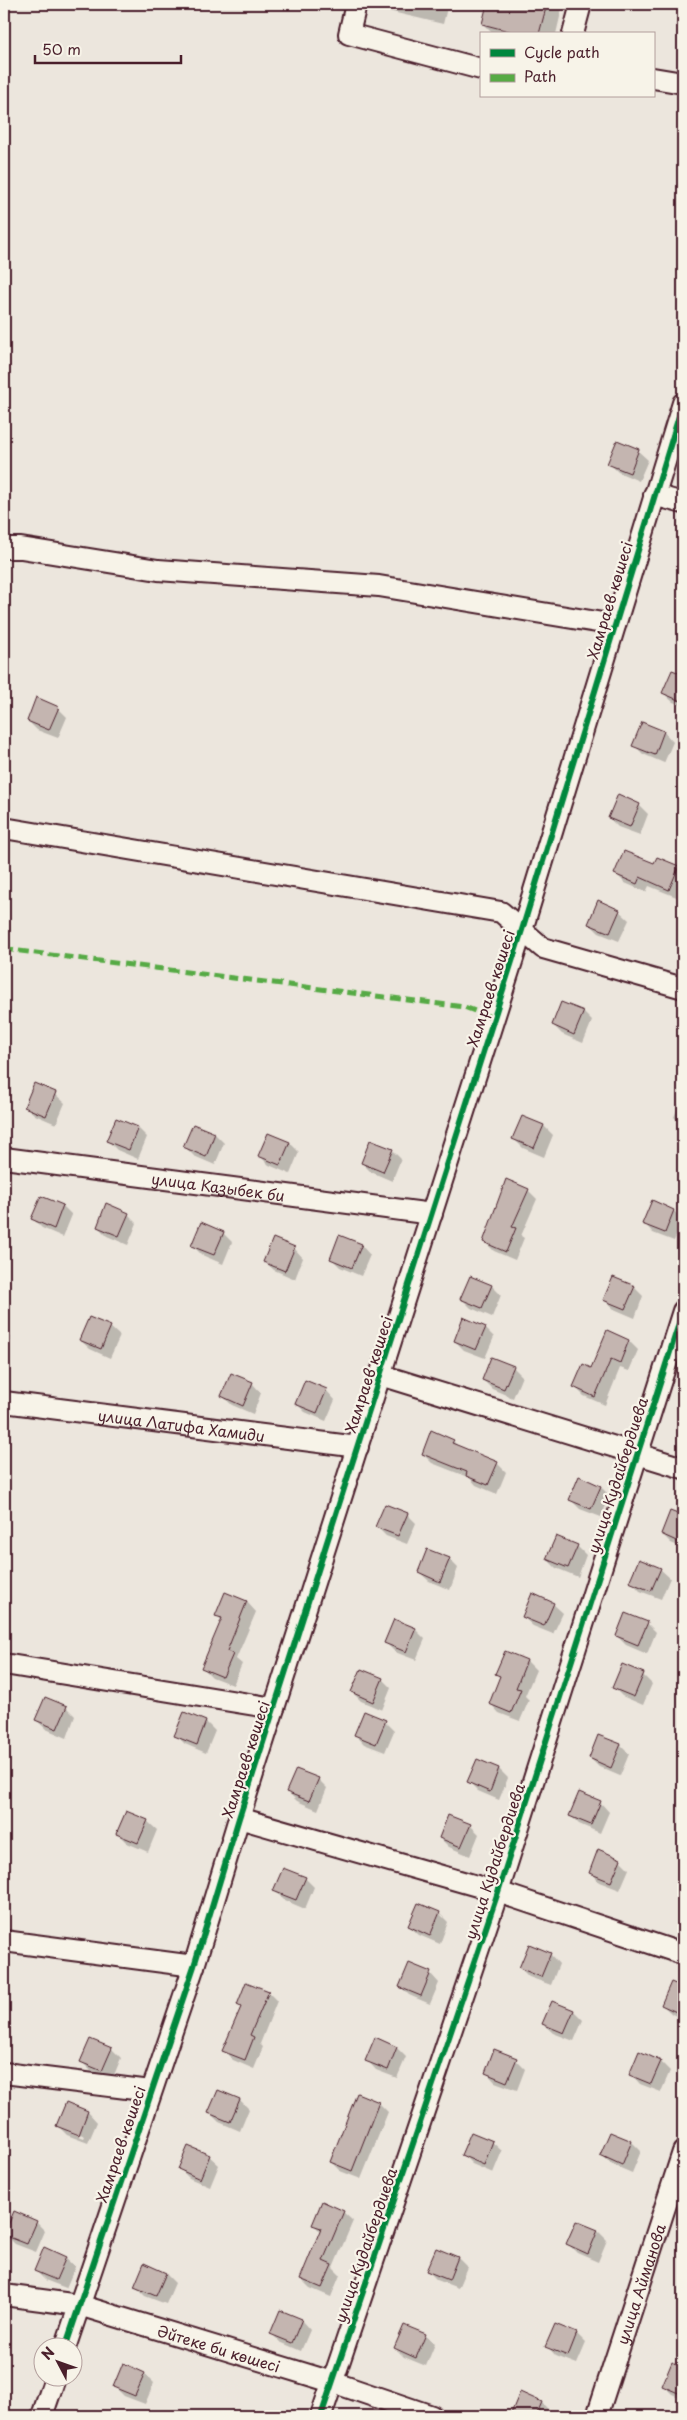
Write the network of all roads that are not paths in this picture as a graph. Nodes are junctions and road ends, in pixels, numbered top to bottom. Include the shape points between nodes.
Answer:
1 (356, 4) edge
2 (581, 4) edge
3 (574, 32) edge
4 (480, 69) edge
5 (654, 78) edge
6 (683, 83) edge
7 (683, 403) edge
8 (654, 495) junction
9 (683, 503) edge
10 (4, 548) edge
11 (615, 625) junction
12 (4, 828) edge
13 (522, 930) junction
14 (683, 988) edge
15 (4, 1158) edge
16 (432, 1214) junction
17 (683, 1311) edge
18 (381, 1374) junction
19 (4, 1402) edge
20 (358, 1447) junction
21 (637, 1453) junction
22 (683, 1468) edge
23 (4, 1664) edge
24 (274, 1708) junction
25 (239, 1818) junction
26 (498, 1892) junction
27 (4, 1941) edge
28 (683, 1954) edge
29 (194, 1966) junction
30 (4, 2073) edge
31 (151, 2091) junction
32 (683, 2152) edge
33 (4, 2295) edge
34 (79, 2305) junction
35 (68, 2338) edge
36 (332, 2382) junction
37 (52, 2388) edge
38 (42, 2416) edge
39 (321, 2416) edge
40 (432, 2416) edge
41 (597, 2416) edge

1 - 4 street via 349,34
2 - 3 street
5 - 6 street
7 - 8 street, Хамраев көшесі
8 - 9 street
8 - 11 street, Хамраев көшесі
10 - 11 street via 158,570 378,586
11 - 13 street, Хамраев көшесі
12 - 13 street via 501,912
13 - 14 street via 543,948
13 - 16 street, Хамраев көшесі
15 - 16 street, улица Казыбек би
16 - 18 street, Хамраев көшесі
17 - 21 street, улица Кудайбердиева
18 - 20 street, Хамраев көшесі
18 - 21 street
19 - 20 street, улица Латифа Хамиди
20 - 24 street, Хамраев көшесі
21 - 22 street
21 - 26 street, улица Кудайбердиева
23 - 24 street
24 - 25 street, Хамраев көшесі
25 - 26 street
25 - 29 street, Хамраев көшесі
26 - 28 street
26 - 36 street, улица Кудайбердиева
27 - 29 street
29 - 31 street, Хамраев көшесі
30 - 31 street
31 - 34 street, Хамраев көшесі
32 - 41 street, улица Айманова
33 - 34 street, Әйтеке би көшесі
34 - 35 street, Хамраев көшесі
34 - 36 street, Әйтеке би көшесі
36 - 39 street, улица Кудайбердиева
36 - 40 street, Әйтеке би көшесі
37 - 38 street

